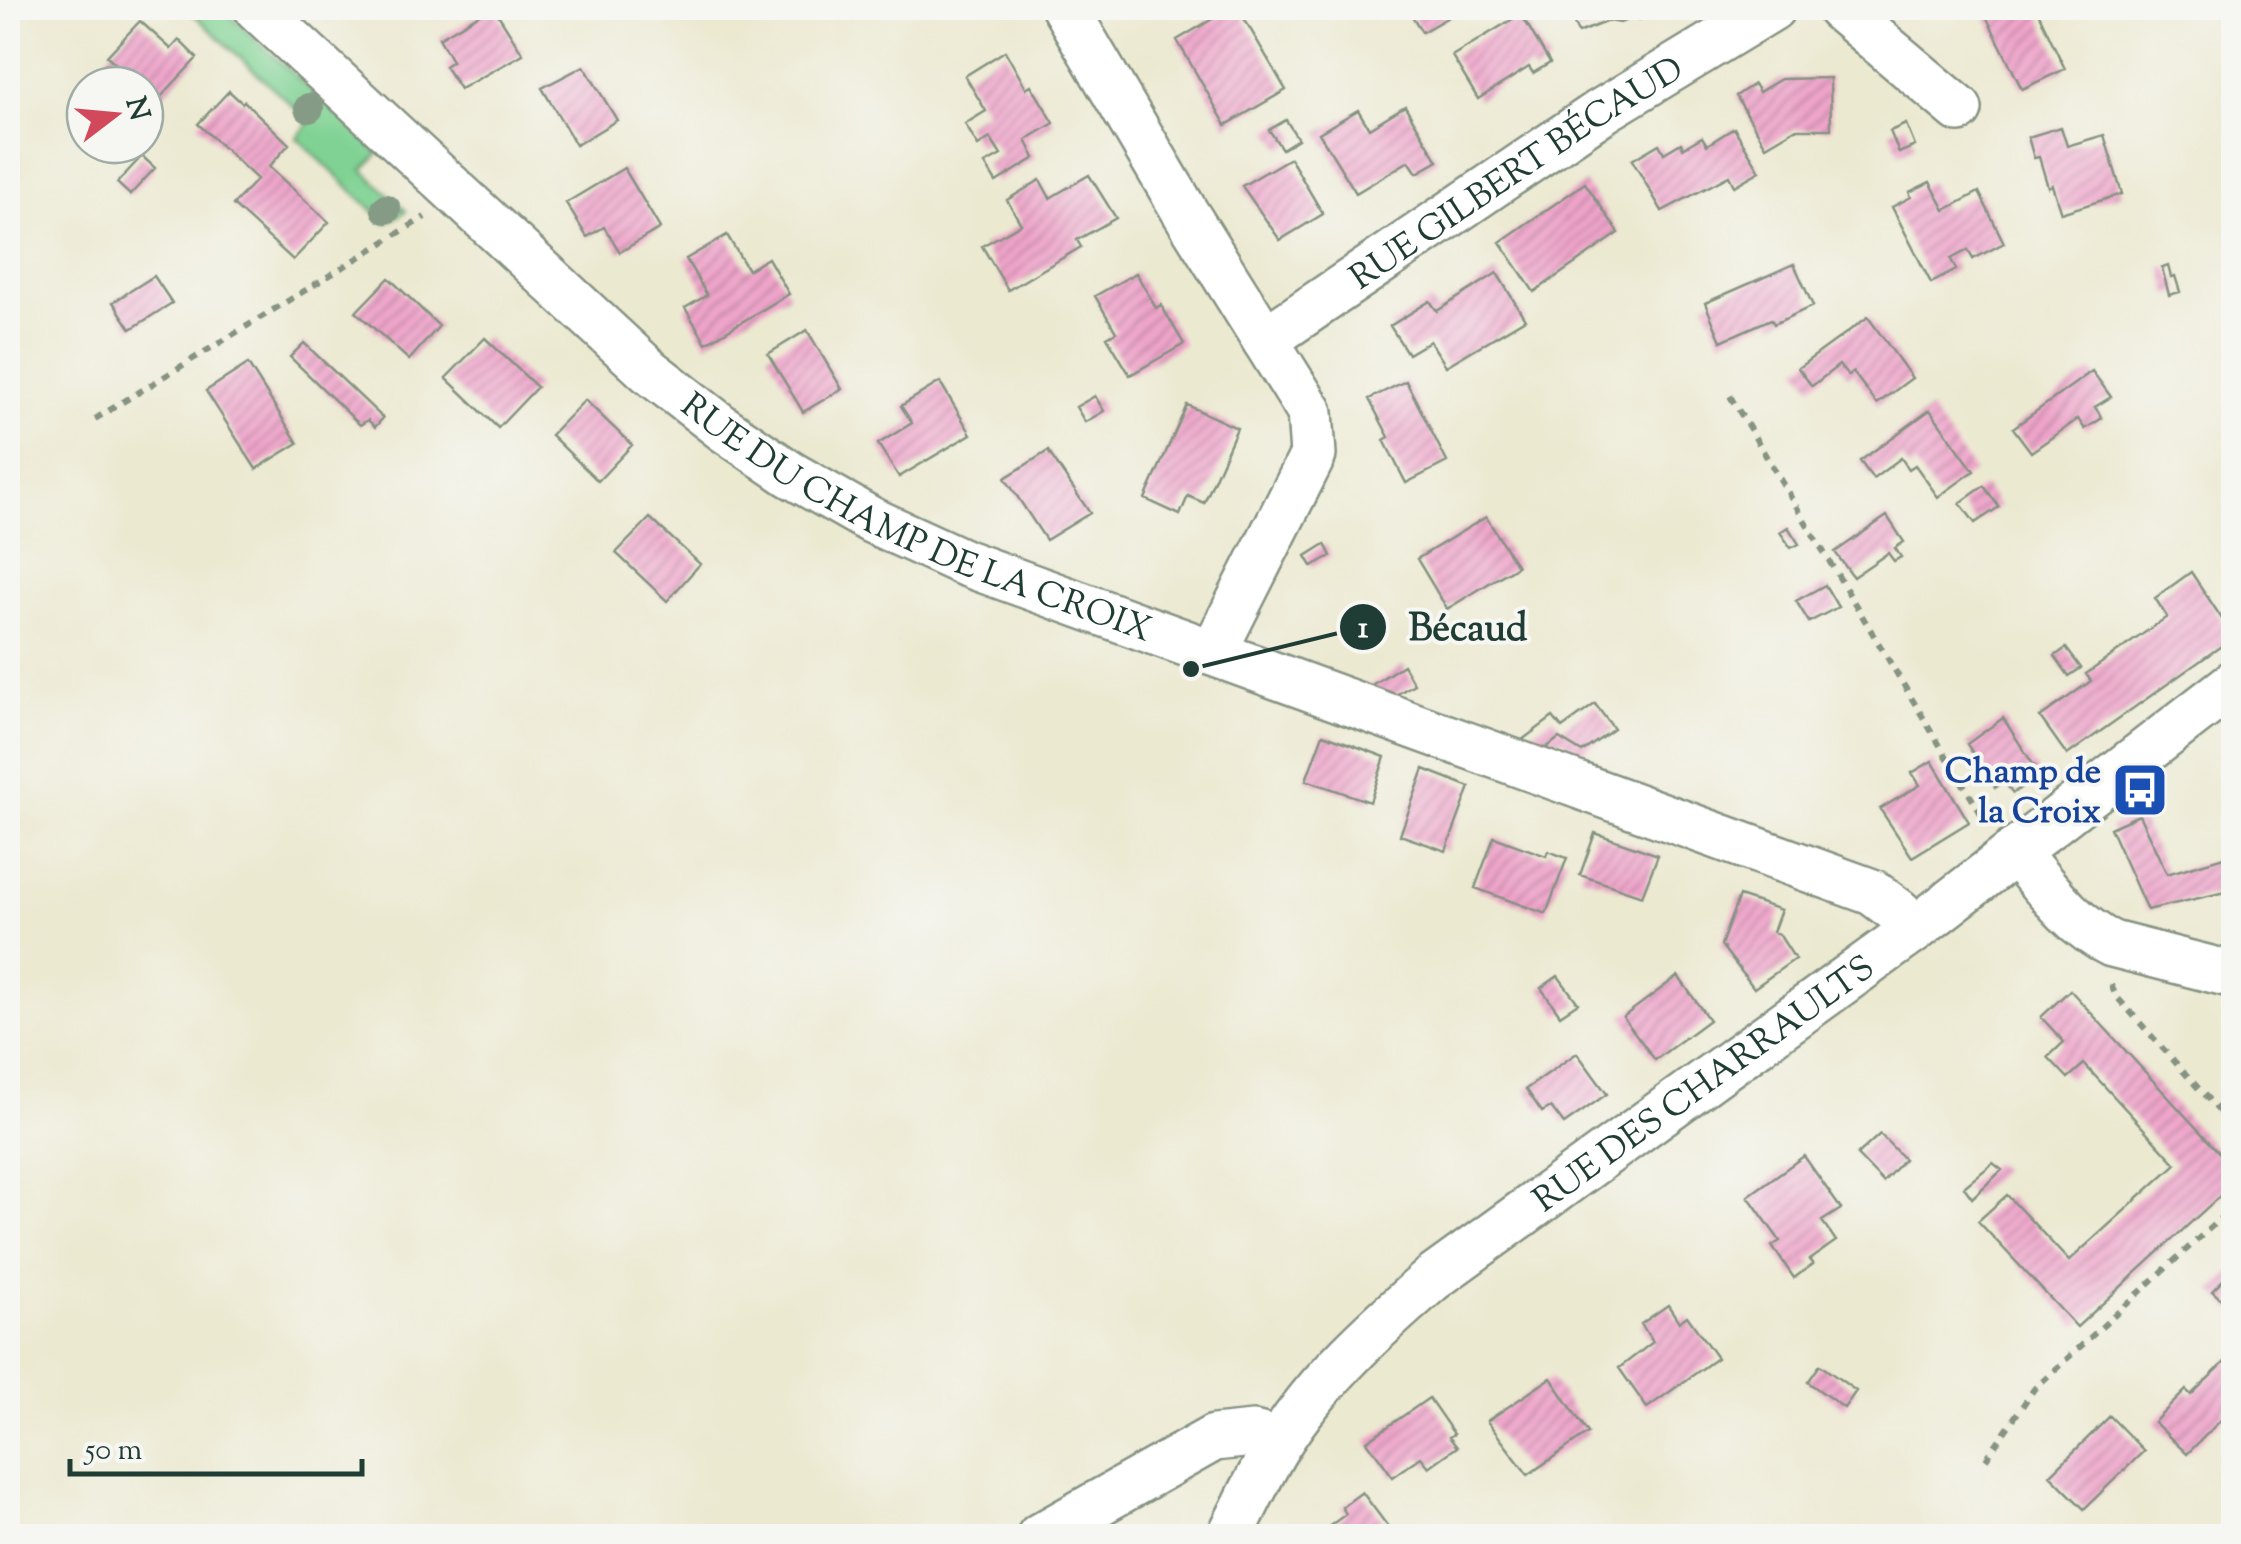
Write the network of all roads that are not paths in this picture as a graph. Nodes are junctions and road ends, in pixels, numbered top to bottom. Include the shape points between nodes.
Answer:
1 (257, 8) edge
2 (1065, 8) edge
3 (1772, 8) edge
4 (1839, 8) edge
5 (1960, 109) dead end
6 (1265, 340) junction
7 (1213, 653) junction
8 (2234, 683) edge
9 (2011, 854) junction
10 (1914, 930) junction
11 (2234, 975) edge
12 (1280, 1441) junction
13 (1040, 1536) edge
14 (1230, 1536) edge

1 - 7 street, RUE DU CHAMP DE LA CROIX via 649,372 790,474 965,563
2 - 6 street
3 - 6 street, RUE GILBERT BÉCAUD via 1599,112
4 - 5 street
6 - 7 street via 1310,412 1313,455
7 - 10 street, RUE DU CHAMP DE LA CROIX via 1872,892
8 - 9 street, RUE DES CHARRAULTS
9 - 10 street, RUE DES CHARRAULTS
9 - 11 street via 2085,929 2112,944
10 - 12 street, RUE DES CHARRAULTS via 1432,1279 1326,1381
12 - 13 street via 1253,1434 1214,1438
12 - 14 street, RUE DES CHARRAULTS

